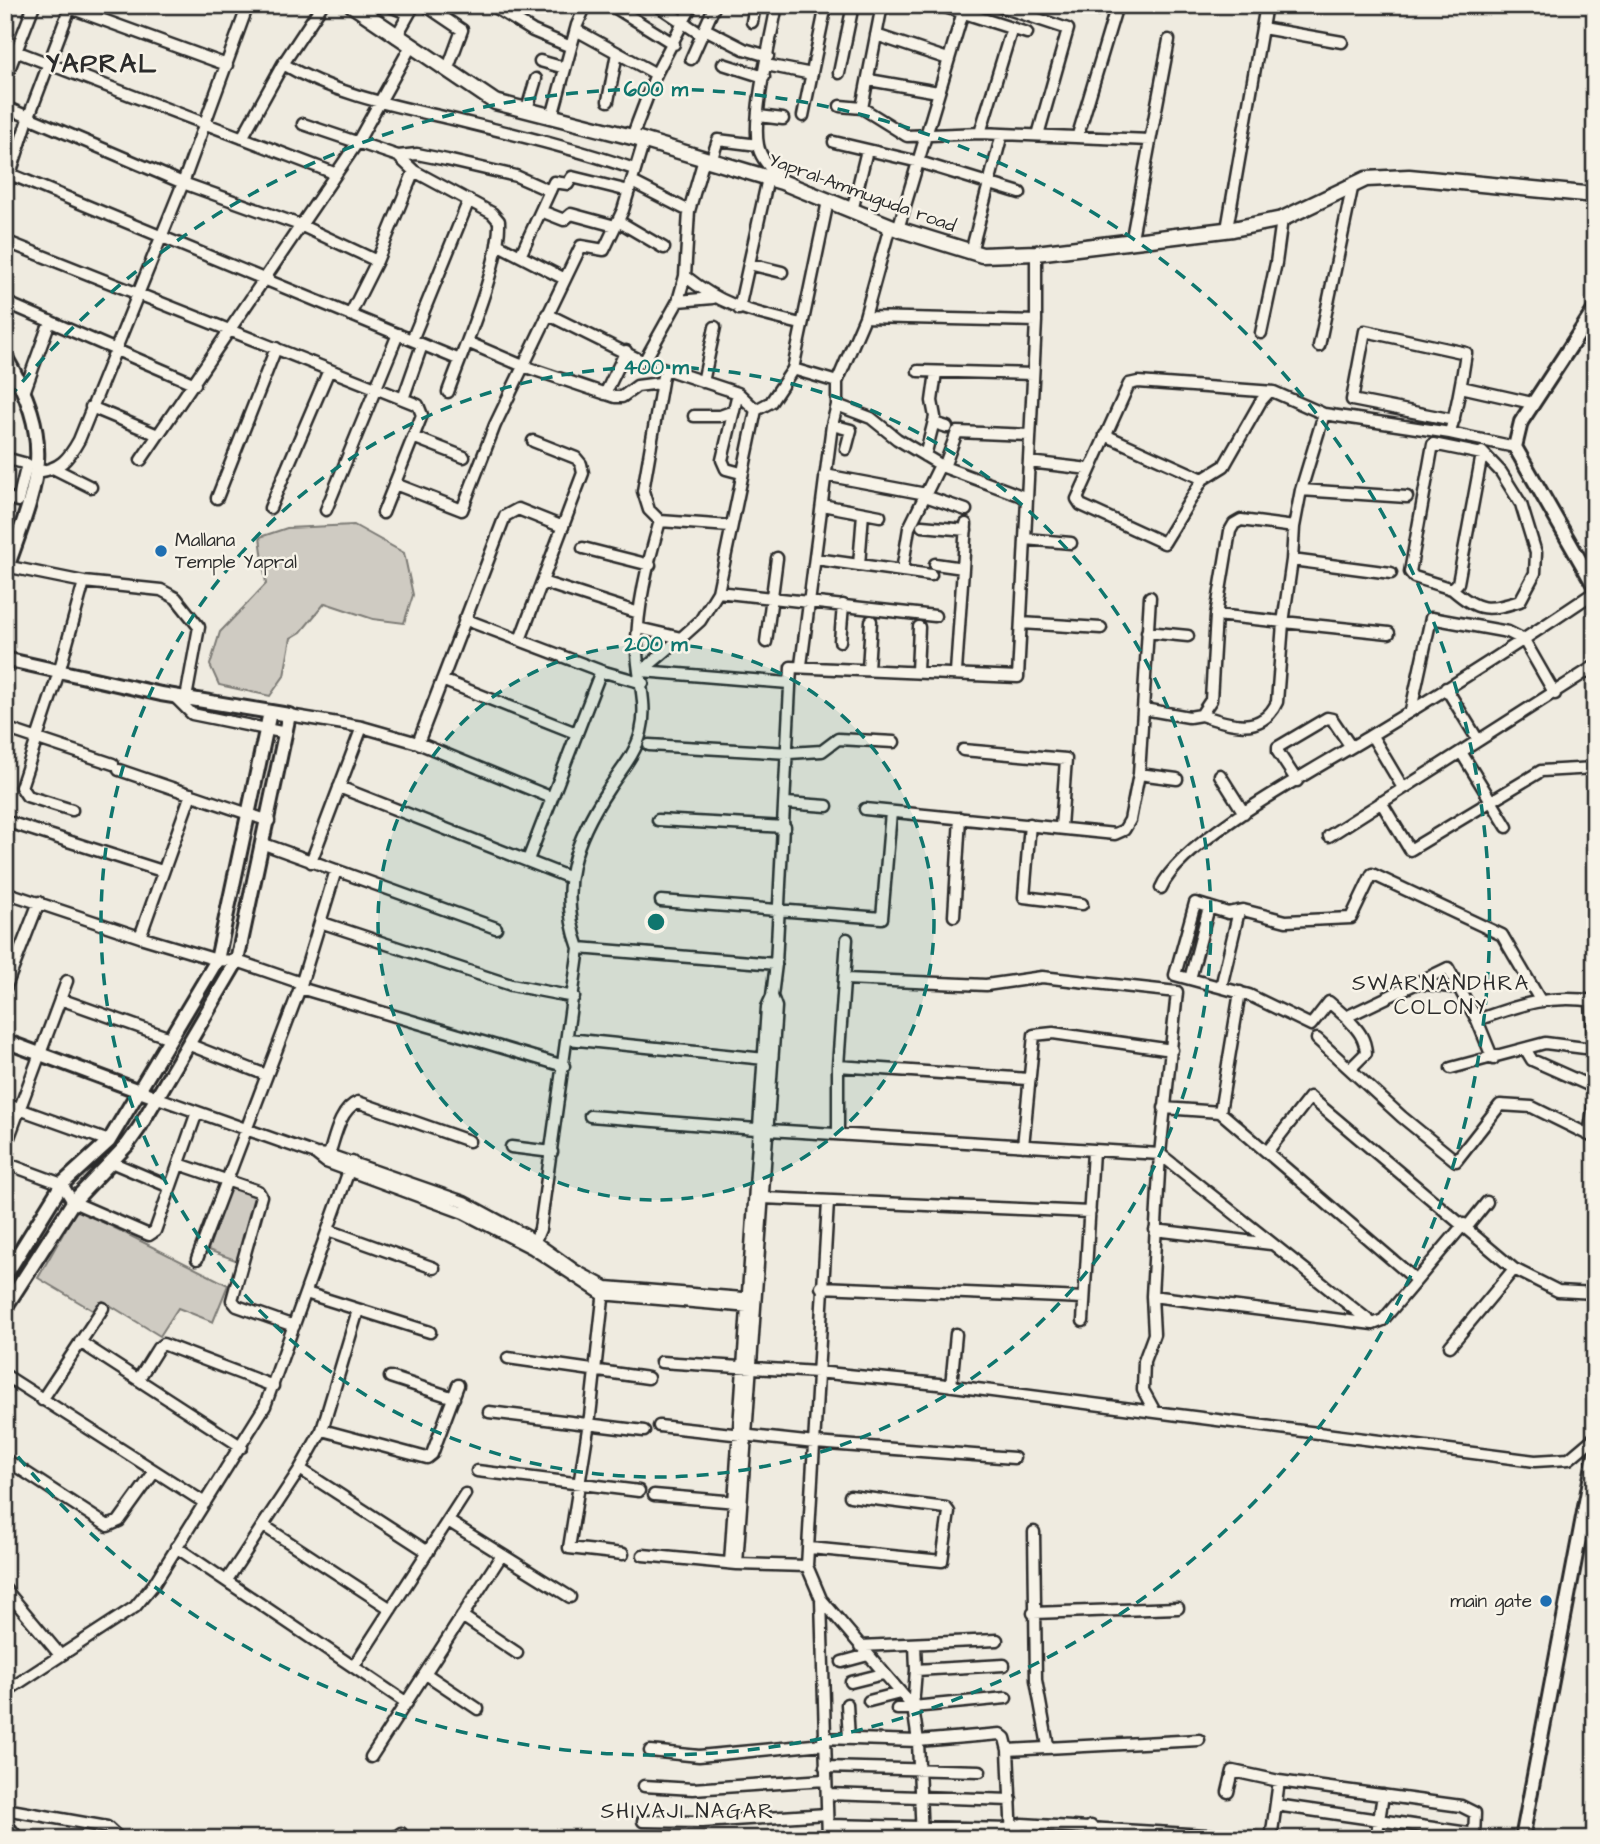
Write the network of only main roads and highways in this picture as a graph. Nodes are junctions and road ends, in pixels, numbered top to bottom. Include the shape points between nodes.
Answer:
1 (352, 5) edge
2 (1595, 195) edge

1 - 2 main road, Yapral-Ammuguda road via 495,102 782,182 894,228 971,252 1036,253 1131,243 1282,219 1366,179 1409,177

